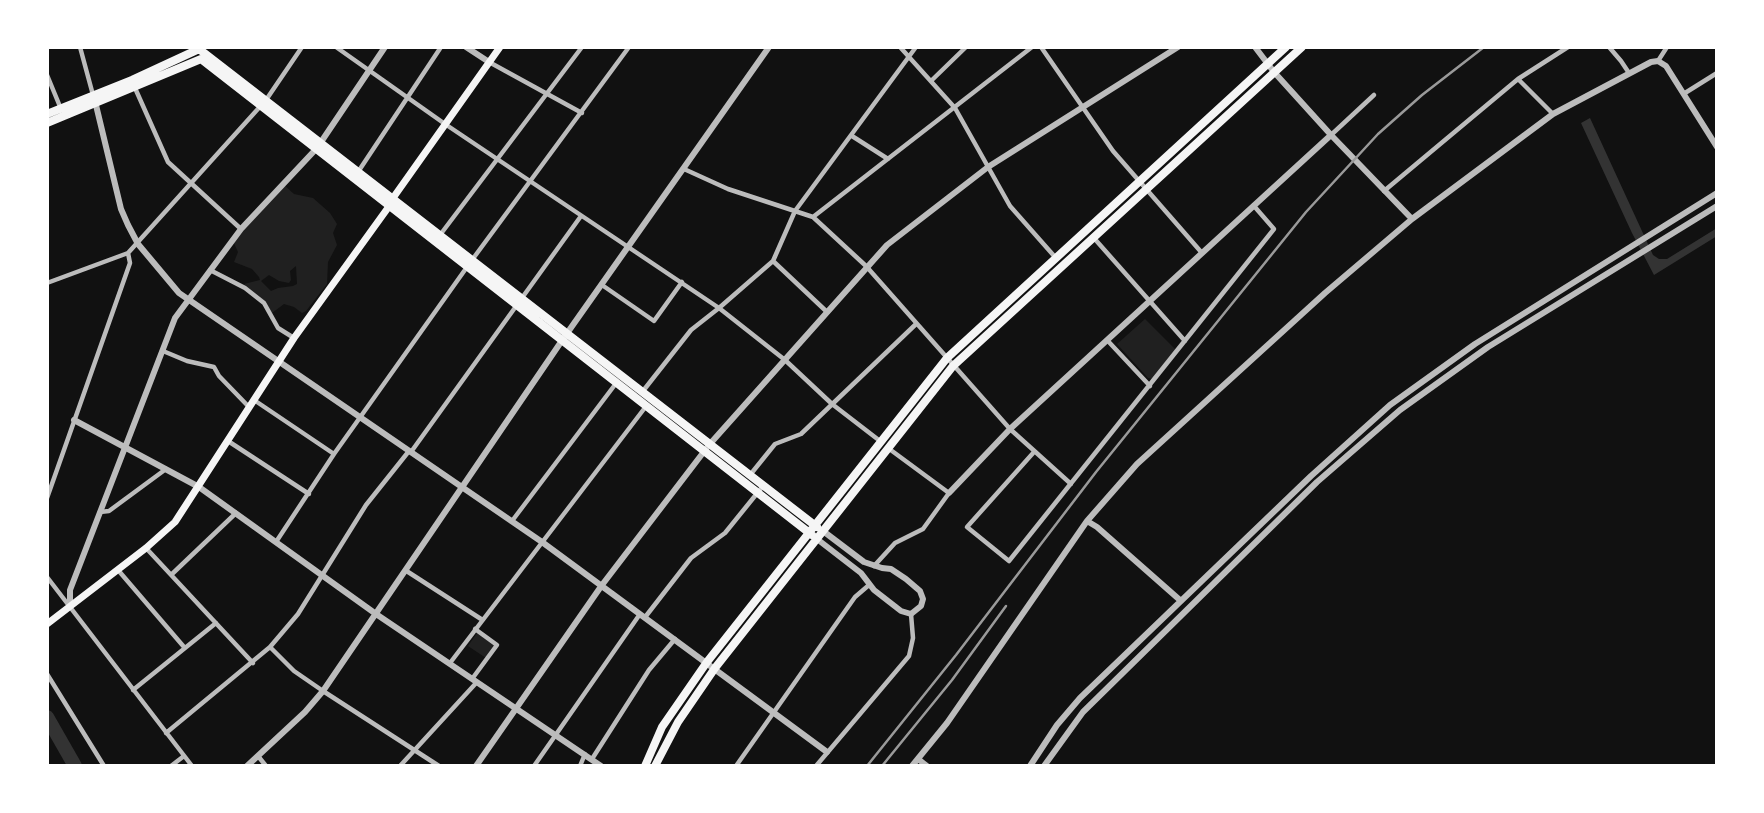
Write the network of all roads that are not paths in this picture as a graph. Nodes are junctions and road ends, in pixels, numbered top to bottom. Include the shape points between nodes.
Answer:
1 (80, 47) edge
2 (302, 47) edge
3 (336, 47) edge
4 (384, 47) edge
5 (441, 47) edge
6 (466, 47) edge
7 (500, 47) edge
8 (582, 47) edge
9 (629, 47) edge
10 (769, 47) edge
11 (900, 47) edge
12 (916, 47) edge
13 (967, 47) edge
14 (1032, 47) edge
15 (1041, 47) edge
16 (1178, 47) edge
17 (1255, 47) edge
18 (1286, 47) edge
19 (1302, 47) edge
20 (1568, 47) edge
21 (1609, 47) edge
22 (1667, 47) edge
23 (200, 50) edge
24 (909, 57) junction
25 (1658, 61) junction
26 (489, 62) junction
27 (1268, 64) junction
28 (370, 70) junction
29 (1274, 72) junction
30 (1629, 73) junction
31 (1717, 73) edge
32 (47, 75) edge
33 (1518, 79) junction
34 (931, 80) junction
35 (134, 84) junction
36 (1685, 93) junction
37 (547, 94) junction
38 (1374, 95) dead end
39 (408, 97) junction
40 (94, 99) junction
41 (263, 103) junction
42 (1083, 106) junction
43 (955, 107) junction
44 (61, 109) junction
45 (582, 113) junction
46 (47, 114) edge
47 (1553, 114) junction
48 (47, 123) edge
49 (445, 124) junction
50 (1331, 135) junction
51 (852, 136) junction
52 (319, 145) junction
53 (1717, 147) edge
54 (498, 159) junction
55 (888, 159) junction
56 (988, 166) junction
57 (684, 169) junction
58 (358, 172) junction
59 (528, 181) junction
60 (1139, 181) junction
61 (192, 184) junction
62 (1146, 189) junction
63 (1384, 191) junction
64 (1717, 193) edge
65 (392, 202) junction
66 (1254, 206) junction
67 (1717, 206) edge
68 (795, 211) junction
69 (581, 216) junction
70 (813, 218) junction
71 (1412, 219) junction
72 (241, 229) junction
73 (440, 235) junction
74 (1093, 237) junction
75 (138, 244) junction
76 (629, 247) junction
77 (128, 253) junction
78 (1202, 253) junction
79 (1055, 257) junction
80 (772, 261) junction
81 (470, 262) junction
82 (866, 266) junction
83 (1063, 266) junction
84 (210, 270) junction
85 (682, 282) junction
86 (47, 283) edge
87 (602, 285) junction
88 (188, 300) junction
89 (520, 302) junction
90 (1149, 302) junction
91 (719, 309) junction
92 (826, 311) junction
93 (915, 325) junction
94 (565, 336) junction
95 (294, 338) junction
96 (1106, 340) junction
97 (1185, 341) junction
98 (162, 350) junction
99 (947, 358) junction
100 (785, 359) junction
101 (278, 362) junction
102 (953, 366) junction
103 (620, 379) junction
104 (1150, 386) junction
105 (642, 392) junction
106 (649, 402) junction
107 (251, 404) junction
108 (832, 404) junction
109 (360, 418) junction
110 (74, 420) junction
111 (1010, 429) junction
112 (228, 441) junction
113 (880, 441) junction
114 (125, 446) junction
115 (707, 448) junction
116 (888, 448) junction
117 (410, 452) junction
118 (1034, 452) junction
119 (334, 454) junction
120 (167, 469) junction
121 (750, 476) junction
122 (1070, 484) junction
123 (199, 487) junction
124 (461, 487) junction
125 (760, 489) junction
126 (948, 493) junction
127 (309, 494) junction
128 (47, 498) edge
129 (100, 512) junction
130 (236, 513) junction
131 (512, 521) junction
132 (1087, 521) junction
133 (812, 529) junction
134 (820, 535) junction
135 (275, 542) junction
136 (542, 542) junction
137 (146, 548) junction
138 (873, 566) junction
139 (118, 570) junction
140 (405, 570) junction
141 (171, 575) junction
142 (323, 576) junction
143 (47, 577) edge
144 (602, 585) junction
145 (869, 585) junction
146 (1181, 601) junction
147 (70, 607) junction
148 (376, 614) junction
149 (911, 614) junction
150 (643, 615) junction
151 (481, 619) junction
152 (216, 623) junction
153 (47, 624) edge
154 (475, 629) junction
155 (675, 639) junction
156 (184, 647) junction
157 (270, 647) junction
158 (706, 662) junction
159 (253, 663) junction
160 (450, 663) junction
161 (715, 668) junction
162 (47, 674) edge
163 (474, 681) junction
164 (133, 690) junction
165 (323, 691) junction
166 (518, 709) junction
167 (772, 713) junction
168 (166, 733) junction
169 (557, 736) junction
170 (415, 749) junction
171 (827, 752) junction
172 (585, 754) junction
173 (184, 756) junction
174 (258, 756) junction
175 (592, 759) junction
176 (918, 759) junction
177 (104, 766) edge
178 (171, 766) edge
179 (192, 766) edge
180 (247, 766) edge
181 (267, 766) edge
182 (400, 766) edge
183 (439, 766) edge
184 (476, 766) edge
185 (534, 766) edge
186 (580, 766) edge
187 (601, 766) edge
188 (645, 766) edge
189 (655, 766) edge
190 (736, 766) edge
191 (816, 766) edge
192 (912, 766) edge
193 (928, 766) edge
194 (1030, 766) edge
195 (1044, 766) edge

1 - 40 street
2 - 41 street
3 - 28 street
4 - 28 street
5 - 39 street
6 - 26 street
7 - 26 main road
8 - 37 street
9 - 45 street
10 - 57 street
11 - 24 street
12 - 24 street
13 - 34 street
14 - 43 street
15 - 42 street
16 - 42 street
17 - 27 street
18 - 27 highway
19 - 29 highway
20 - 33 street
21 - 30 street
22 - 25 street
23 - 35 highway
23 - 41 highway
24 - 34 street
24 - 51 street
25 - 30 street
25 - 36 street
26 - 37 street
26 - 49 main road
27 - 29 street
27 - 60 highway
28 - 39 street
28 - 52 street
29 - 50 street
29 - 62 highway
30 - 47 street
31 - 36 street
32 - 44 street
33 - 47 street
33 - 63 street
34 - 43 street
35 - 40 highway
35 - 61 street via 168,162
36 - 53 street
37 - 45 street
37 - 54 street
38 - 50 street
39 - 49 street
39 - 58 street
40 - 44 highway
40 - 48 highway
40 - 75 street via 121,209
41 - 52 highway
41 - 61 street
42 - 56 street
42 - 60 street
43 - 55 street
43 - 56 street
44 - 46 highway
45 - 59 street
47 - 71 street
49 - 54 street
49 - 65 main road
50 - 63 street
50 - 66 street
51 - 55 street
51 - 68 street
52 - 58 highway
52 - 65 highway
52 - 72 street
54 - 59 street
54 - 73 street
55 - 70 street
56 - 79 street via 1010,206
56 - 82 street via 898,235
57 - 68 street
57 - 76 street
58 - 65 highway
59 - 69 street
59 - 81 street
60 - 62 street
60 - 79 highway
61 - 72 street
61 - 75 street
62 - 74 highway
62 - 78 street
63 - 71 street
64 - 146 street via 1475,344 1390,405
65 - 73 highway
65 - 81 highway
65 - 95 main road
66 - 78 street
66 - 97 street via 1274,229
67 - 195 street via 1488,347 1400,410 1317,482 1083,712
68 - 70 street
68 - 80 street
69 - 76 street
69 - 89 street
70 - 82 street
71 - 132 street via 1137,464
72 - 84 street
73 - 81 highway
74 - 83 highway
74 - 90 street
75 - 77 street
75 - 88 street
76 - 85 street
76 - 87 street
77 - 86 street
77 - 110 street via 130,264
78 - 90 street
79 - 83 street
79 - 99 highway
80 - 91 street
80 - 92 street
81 - 89 highway
81 - 109 street
82 - 92 street
82 - 93 street
83 - 102 highway
84 - 88 street
84 - 95 street via 264,303 278,328
85 - 87 street via 654,321
85 - 91 street
87 - 94 street
88 - 98 street
88 - 101 street
89 - 94 highway
89 - 117 street
90 - 96 street
90 - 97 street
91 - 100 street
91 - 105 street via 691,330
92 - 100 street
93 - 99 street
93 - 108 street
94 - 103 highway
94 - 124 street
95 - 101 main road
96 - 104 street
96 - 111 street
97 - 104 street
98 - 107 street via 214,368
98 - 114 street
99 - 102 street
99 - 113 highway
100 - 108 street
100 - 115 street
101 - 107 main road
101 - 109 street
102 - 111 street
102 - 116 highway
103 - 105 highway
103 - 106 highway
103 - 131 street
104 - 122 street
105 - 106 highway
106 - 115 highway
106 - 136 street
107 - 112 main road
107 - 119 street
108 - 113 street
108 - 121 street via 797,437 775,444
109 - 117 street
109 - 119 street
110 - 114 street
110 - 128 street
111 - 118 street
111 - 126 street
112 - 123 main road
112 - 127 street
113 - 133 highway
114 - 120 street
114 - 129 street
115 - 121 highway
115 - 125 highway
115 - 144 street
116 - 126 street
116 - 134 highway
117 - 124 street
117 - 142 street via 366,505
118 - 122 street
118 - 122 street via 967,527 1009,561
119 - 127 street
120 - 123 street
120 - 129 street
121 - 125 highway
123 - 130 street
123 - 137 main road via 174,522
124 - 131 street
124 - 140 street
125 - 133 highway
125 - 150 street via 724,533 691,558
126 - 138 street via 923,529 895,543
127 - 135 street
129 - 147 street via 71,590
130 - 135 street
130 - 141 street
131 - 136 street
132 - 146 street
132 - 176 street
133 - 134 highway
133 - 158 highway
134 - 138 street
134 - 145 street
134 - 161 highway
135 - 142 street
136 - 144 street
136 - 151 street
137 - 139 main road
137 - 141 street
138 - 149 street via 891,569 920,591 923,603
139 - 147 main road
139 - 156 street
140 - 148 street
140 - 151 street
141 - 152 street
142 - 148 street
142 - 157 street
143 - 147 street
144 - 150 street
144 - 166 street
145 - 149 street
145 - 167 street via 855,597
146 - 194 street via 1080,698
147 - 153 main road
147 - 164 street
148 - 160 street
148 - 165 street
149 - 171 street via 909,656
150 - 155 street
150 - 169 street
151 - 154 street
152 - 156 street
152 - 159 street
154 - 160 street
154 - 163 street via 498,645
155 - 158 street
155 - 175 street via 649,670
156 - 164 street
157 - 159 street
157 - 165 street
158 - 161 street
158 - 188 highway via 662,727
159 - 168 street
160 - 163 street
161 - 167 street
161 - 189 highway
162 - 177 street
163 - 166 street
163 - 170 street
164 - 168 street
165 - 170 street
165 - 174 street
166 - 169 street
166 - 184 street
167 - 171 street
167 - 190 street
168 - 173 street
169 - 172 street
169 - 185 street
170 - 182 street
170 - 183 street
171 - 191 street
172 - 175 street
172 - 186 street
173 - 178 street
173 - 179 street
174 - 180 street
174 - 181 street
175 - 187 street
176 - 192 street
176 - 193 street

